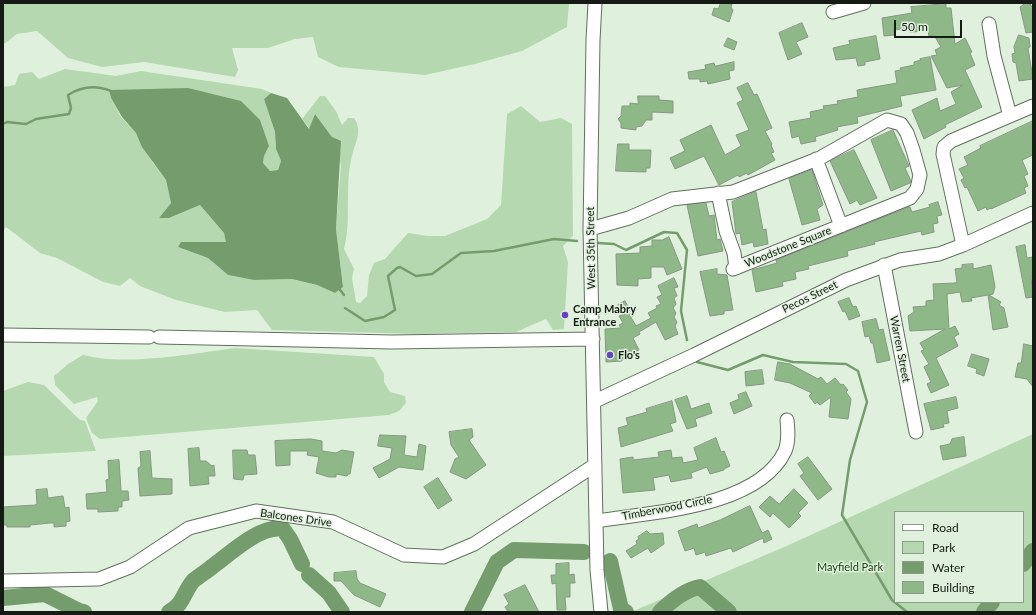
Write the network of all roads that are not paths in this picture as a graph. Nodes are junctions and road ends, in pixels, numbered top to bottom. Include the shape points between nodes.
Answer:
1 (595, 3) edge
2 (864, 3) edge
3 (833, 12) dead end
4 (989, 24) dead end
5 (1033, 106) edge
6 (1010, 116) junction
7 (816, 160) junction
8 (718, 194) junction
9 (1033, 212) edge
10 (841, 226) junction
11 (590, 229) junction
12 (963, 245) junction
13 (884, 266) junction
14 (3, 335) edge
15 (593, 339) junction
16 (595, 401) junction
17 (787, 420) dead end
18 (916, 432) dead end
19 (595, 465) junction
20 (596, 521) junction
21 (3, 581) edge
22 (601, 612) edge

1 - 11 street, West 35th Street via 592,40
2 - 3 street
4 - 6 street via 994,56
5 - 6 street
6 - 12 street via 944,146 943,154
7 - 8 street, Woodstone Square via 734,192
7 - 10 street, Woodstone Square
7 - 10 street, Woodstone Square via 887,120 900,124 907,133 920,175 917,189 910,198
8 - 10 street, Woodstone Square via 734,253 734,269
8 - 11 street, Woodstone Square via 672,199 629,218
9 - 12 street, Pecos Street
11 - 15 street, West 35th Street
12 - 13 street, Pecos Street via 939,254 900,260
13 - 16 street, Pecos Street via 846,280
13 - 18 street, Warren Street
14 - 15 street via 392,342
15 - 16 street, West 35th Street
16 - 19 street, West 35th Street
17 - 20 street, Timberwood Circle via 788,436 785,450 775,465 755,483 740,491 688,507
19 - 20 street, West 35th Street
19 - 21 street, Balcones Drive via 474,544 443,557 404,555 333,522 256,511 189,528 130,567 99,579
20 - 22 street, West 35th Street

